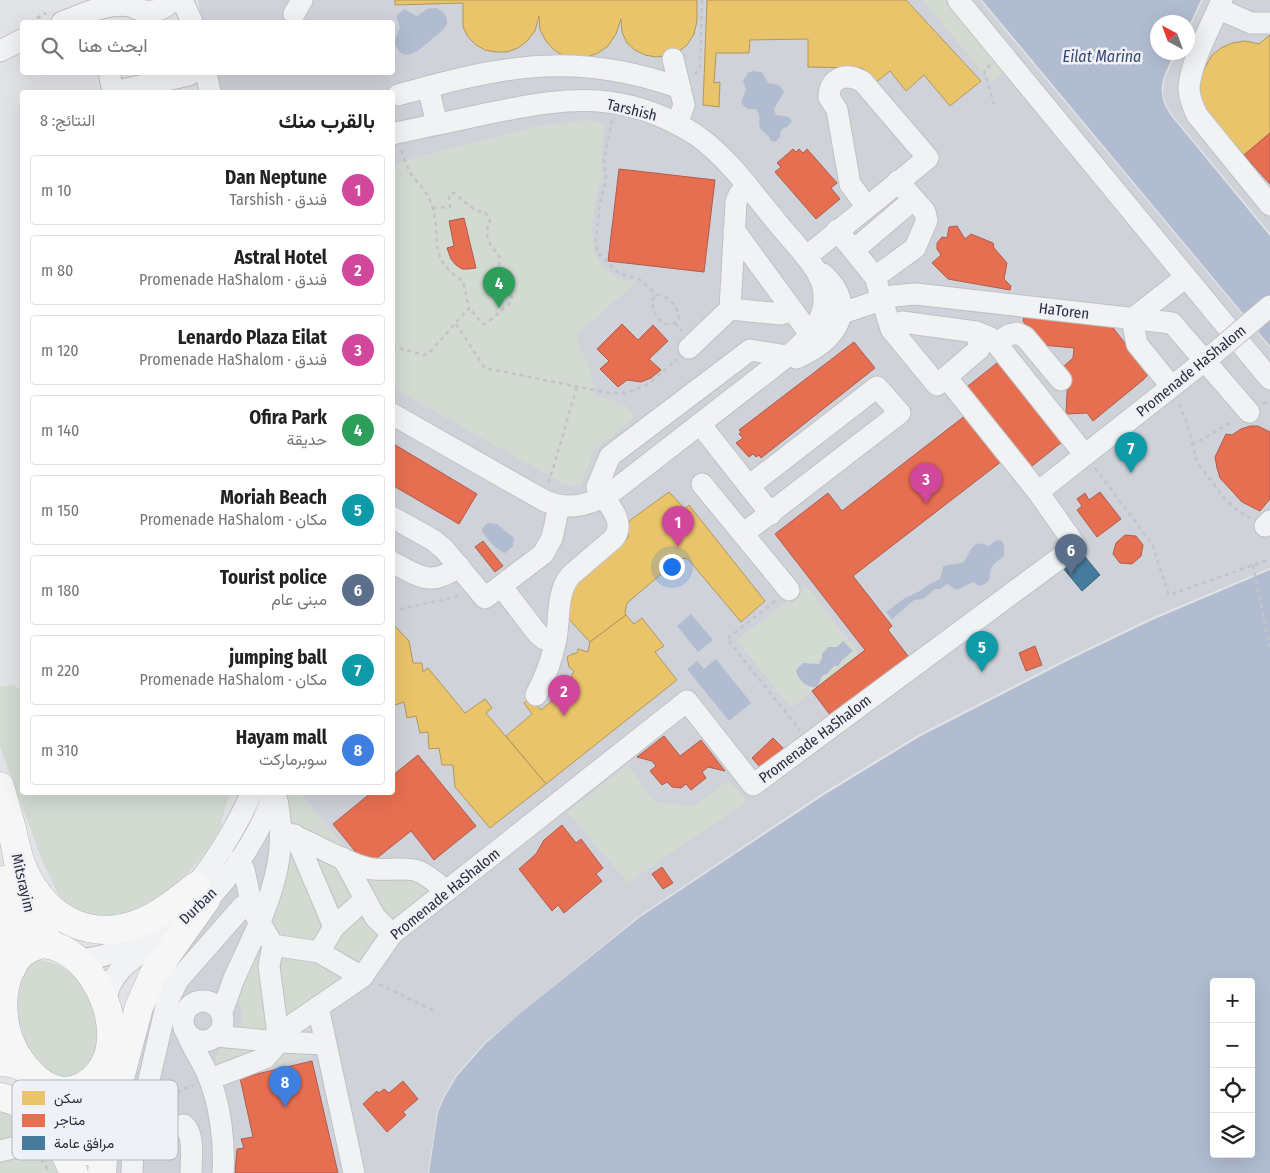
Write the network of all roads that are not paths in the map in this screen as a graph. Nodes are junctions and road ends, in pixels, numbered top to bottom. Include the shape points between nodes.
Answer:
1 (84, 0) edge
2 (173, 0) edge
3 (182, 0) edge
4 (958, 0) edge
5 (1220, 4) edge
6 (142, 10) edge
7 (57, 20) edge
8 (68, 20) edge
9 (191, 20) edge
10 (1270, 23) edge
11 (20, 41) edge
12 (0, 51) edge
13 (673, 59) dead end
14 (110, 75) edge
15 (194, 78) edge
16 (428, 87) junction
17 (680, 88) junction
18 (113, 90) edge
19 (125, 90) edge
20 (208, 90) edge
21 (398, 95) dead end
22 (437, 124) junction
23 (677, 124) junction
24 (395, 134) edge
25 (898, 181) junction
26 (747, 185) junction
27 (914, 199) junction
28 (1270, 206) edge
29 (867, 207) junction
30 (734, 230) junction
31 (838, 230) junction
32 (854, 250) junction
33 (809, 260) junction
34 (875, 277) junction
35 (1186, 277) junction
36 (882, 300) junction
37 (1270, 306) edge
38 (730, 309) junction
39 (792, 310) junction
40 (842, 314) junction
41 (1132, 319) junction
42 (891, 329) junction
43 (976, 332) junction
44 (810, 334) junction
45 (996, 343) junction
46 (689, 348) road end
47 (1211, 355) junction
48 (784, 359) junction
49 (946, 377) junction
50 (1270, 379) edge
51 (1061, 380) dead end
52 (1172, 386) junction
53 (1249, 412) road end
54 (395, 416) edge
55 (700, 424) junction
56 (1085, 455) junction
57 (702, 484) dead end
58 (749, 486) junction
59 (1038, 492) junction
60 (603, 497) junction
61 (550, 502) junction
62 (771, 514) junction
63 (395, 519) edge
64 (744, 534) junction
65 (395, 564) edge
66 (459, 566) junction
67 (501, 586) junction
68 (789, 590) road end
69 (555, 641) junction
70 (536, 695) dead end
71 (0, 786) edge
72 (250, 795) edge
73 (274, 795) edge
74 (276, 795) edge
75 (12, 829) junction
76 (288, 833) junction
77 (243, 854) junction
78 (343, 858) junction
79 (279, 863) junction
80 (0, 872) edge
81 (446, 891) junction
82 (201, 893) junction
83 (365, 899) junction
84 (243, 906) dead end
85 (260, 921) junction
86 (334, 927) junction
87 (392, 934) junction
88 (52, 945) junction
89 (273, 945) junction
90 (248, 950) junction
91 (319, 952) junction
92 (77, 959) junction
93 (12, 968) junction
94 (362, 977) junction
95 (167, 1002) junction
96 (106, 1004) junction
97 (318, 1007) junction
98 (2, 1011) edge
99 (221, 1013) junction
100 (187, 1016) junction
101 (213, 1038) junction
102 (279, 1042) junction
103 (326, 1044) junction
104 (0, 1062) edge
105 (98, 1074) junction
106 (208, 1075) junction
107 (38, 1079) joint
108 (92, 1080) edge
109 (97, 1080) edge
110 (119, 1080) edge
111 (149, 1080) edge
112 (0, 1097) edge
113 (12, 1101) edge
114 (178, 1126) edge
115 (69, 1160) edge
116 (74, 1160) edge
117 (92, 1160) edge
118 (103, 1160) edge
119 (75, 1173) edge
120 (94, 1173) edge
121 (102, 1173) edge
122 (191, 1173) edge
123 (223, 1173) edge
124 (354, 1173) edge

1 - 7 street
2 - 6 street via 159,10
3 - 9 street
4 - 35 street
5 - 10 street via 1251,23
5 - 28 street via 1192,69 1191,102 1196,115
6 - 8 street via 113,6
11 - 12 street
13 - 17 street
14 - 18 street
15 - 19 street
15 - 20 street
16 - 17 street via 500,70 574,66 633,73
16 - 21 street
16 - 22 street
17 - 23 street via 684,105
22 - 23 street, Tarshish via 541,103 586,101 653,113
22 - 24 street, Tarshish
23 - 26 street, Tarshish via 717,152
25 - 27 street
25 - 29 street
25 - 29 street via 928,158 862,82 850,76 839,78 831,86 829,97 837,110 850,184
26 - 30 street via 736,202
26 - 33 street, Tarshish
27 - 32 street
27 - 34 street via 926,212 927,220 915,248
29 - 31 street
30 - 38 street
30 - 39 street
31 - 32 street
31 - 33 street
32 - 34 street
33 - 40 street, Tarshish via 837,290
33 - 44 street, Tarshish via 823,286 825,297 821,317
34 - 36 street
35 - 41 street
35 - 50 street
36 - 40 street, HaToren
36 - 41 street, HaToren via 901,294 916,294
36 - 42 street
37 - 47 street, Promenade HaShalom, bridge
38 - 39 street via 781,314
38 - 46 street
39 - 44 street
40 - 48 street, Tarshish via 822,344 796,358
41 - 47 street, HaToren via 1172,323
41 - 52 street via 1137,344
42 - 43 street via 902,322
42 - 49 street via 936,385
43 - 45 street
43 - 49 street via 979,349
44 - 48 street, Tarshish
45 - 51 street via 1017,333 1025,337
45 - 56 street
47 - 52 street, Promenade HaShalom
47 - 53 street, HaToren
48 - 55 street, Tarshish
48 - 60 street via 750,350 610,456 597,487
49 - 59 street
52 - 56 street, Promenade HaShalom
54 - 61 street
55 - 58 street
55 - 60 street, Tarshish
56 - 59 street, Promenade HaShalom
57 - 64 street
58 - 62 street
58 - 62 street via 877,387 900,413
59 - 81 street, Promenade HaShalom via 1076,546 753,785 687,700
60 - 61 street, Tarshish via 582,506
60 - 69 street via 615,515 618,532 566,581
61 - 67 street via 554,532 547,548 538,559
62 - 64 street
63 - 66 street via 432,540
64 - 68 street
65 - 66 street via 426,579 444,576
66 - 67 street via 485,598
67 - 69 street via 538,634
69 - 70 street
71 - 75 main road, Mitsrayim
72 - 82 street, Durban
73 - 77 street, Durban
74 - 76 street
75 - 82 main road via 30,882 54,912 77,925 100,931 128,927
75 - 88 main road, Mitsrayim via 26,906 37,928
76 - 78 street
76 - 79 street
76 - 86 street
77 - 79 street via 259,845 266,846
77 - 82 street, Durban
77 - 85 street via 253,911
78 - 81 street via 368,868 417,871
78 - 83 street
79 - 85 street
80 - 93 main road, Mitsrayim via 12,931
81 - 87 street, Promenade HaShalom
82 - 92 street, Durban via 124,948 99,958
82 - 96 street, Durban via 190,917 119,970 110,984
82 - 110 main road via 154,973 139,1007
83 - 86 street
83 - 87 street via 375,917
84 - 95 street via 178,980
85 - 89 street
85 - 90 street
86 - 91 street
87 - 94 street, Promenade HaShalom
88 - 92 main road
88 - 93 main road via 27,949 18,956
89 - 91 street
89 - 102 street via 269,966
90 - 99 street
90 - 100 street via 237,967
91 - 94 street
92 - 96 main road
93 - 98 main road via 6,982
94 - 97 street, Promenade HaShalom
95 - 100 street
95 - 111 street
96 - 105 main road via 110,1024 109,1045
97 - 102 street, Promenade HaShalom via 292,1024
97 - 103 street
98 - 107 main road via 7,1032 20,1060
99 - 100 street via 210,1003 201,1001
99 - 101 street via 222,1025
100 - 101 street via 195,1040
100 - 106 street via 193,1050
101 - 102 street
101 - 106 street via 206,1056
102 - 103 street
102 - 106 street, Promenade HaShalom via 265,1058
103 - 124 street
104 - 107 main road via 22,1066
105 - 108 main road
105 - 109 main road
106 - 123 street via 222,1133
112 - 113 main road
114 - 122 street via 184,1125 189,1130
115 - 119 main road
116 - 119 main road
117 - 120 main road
118 - 121 main road

